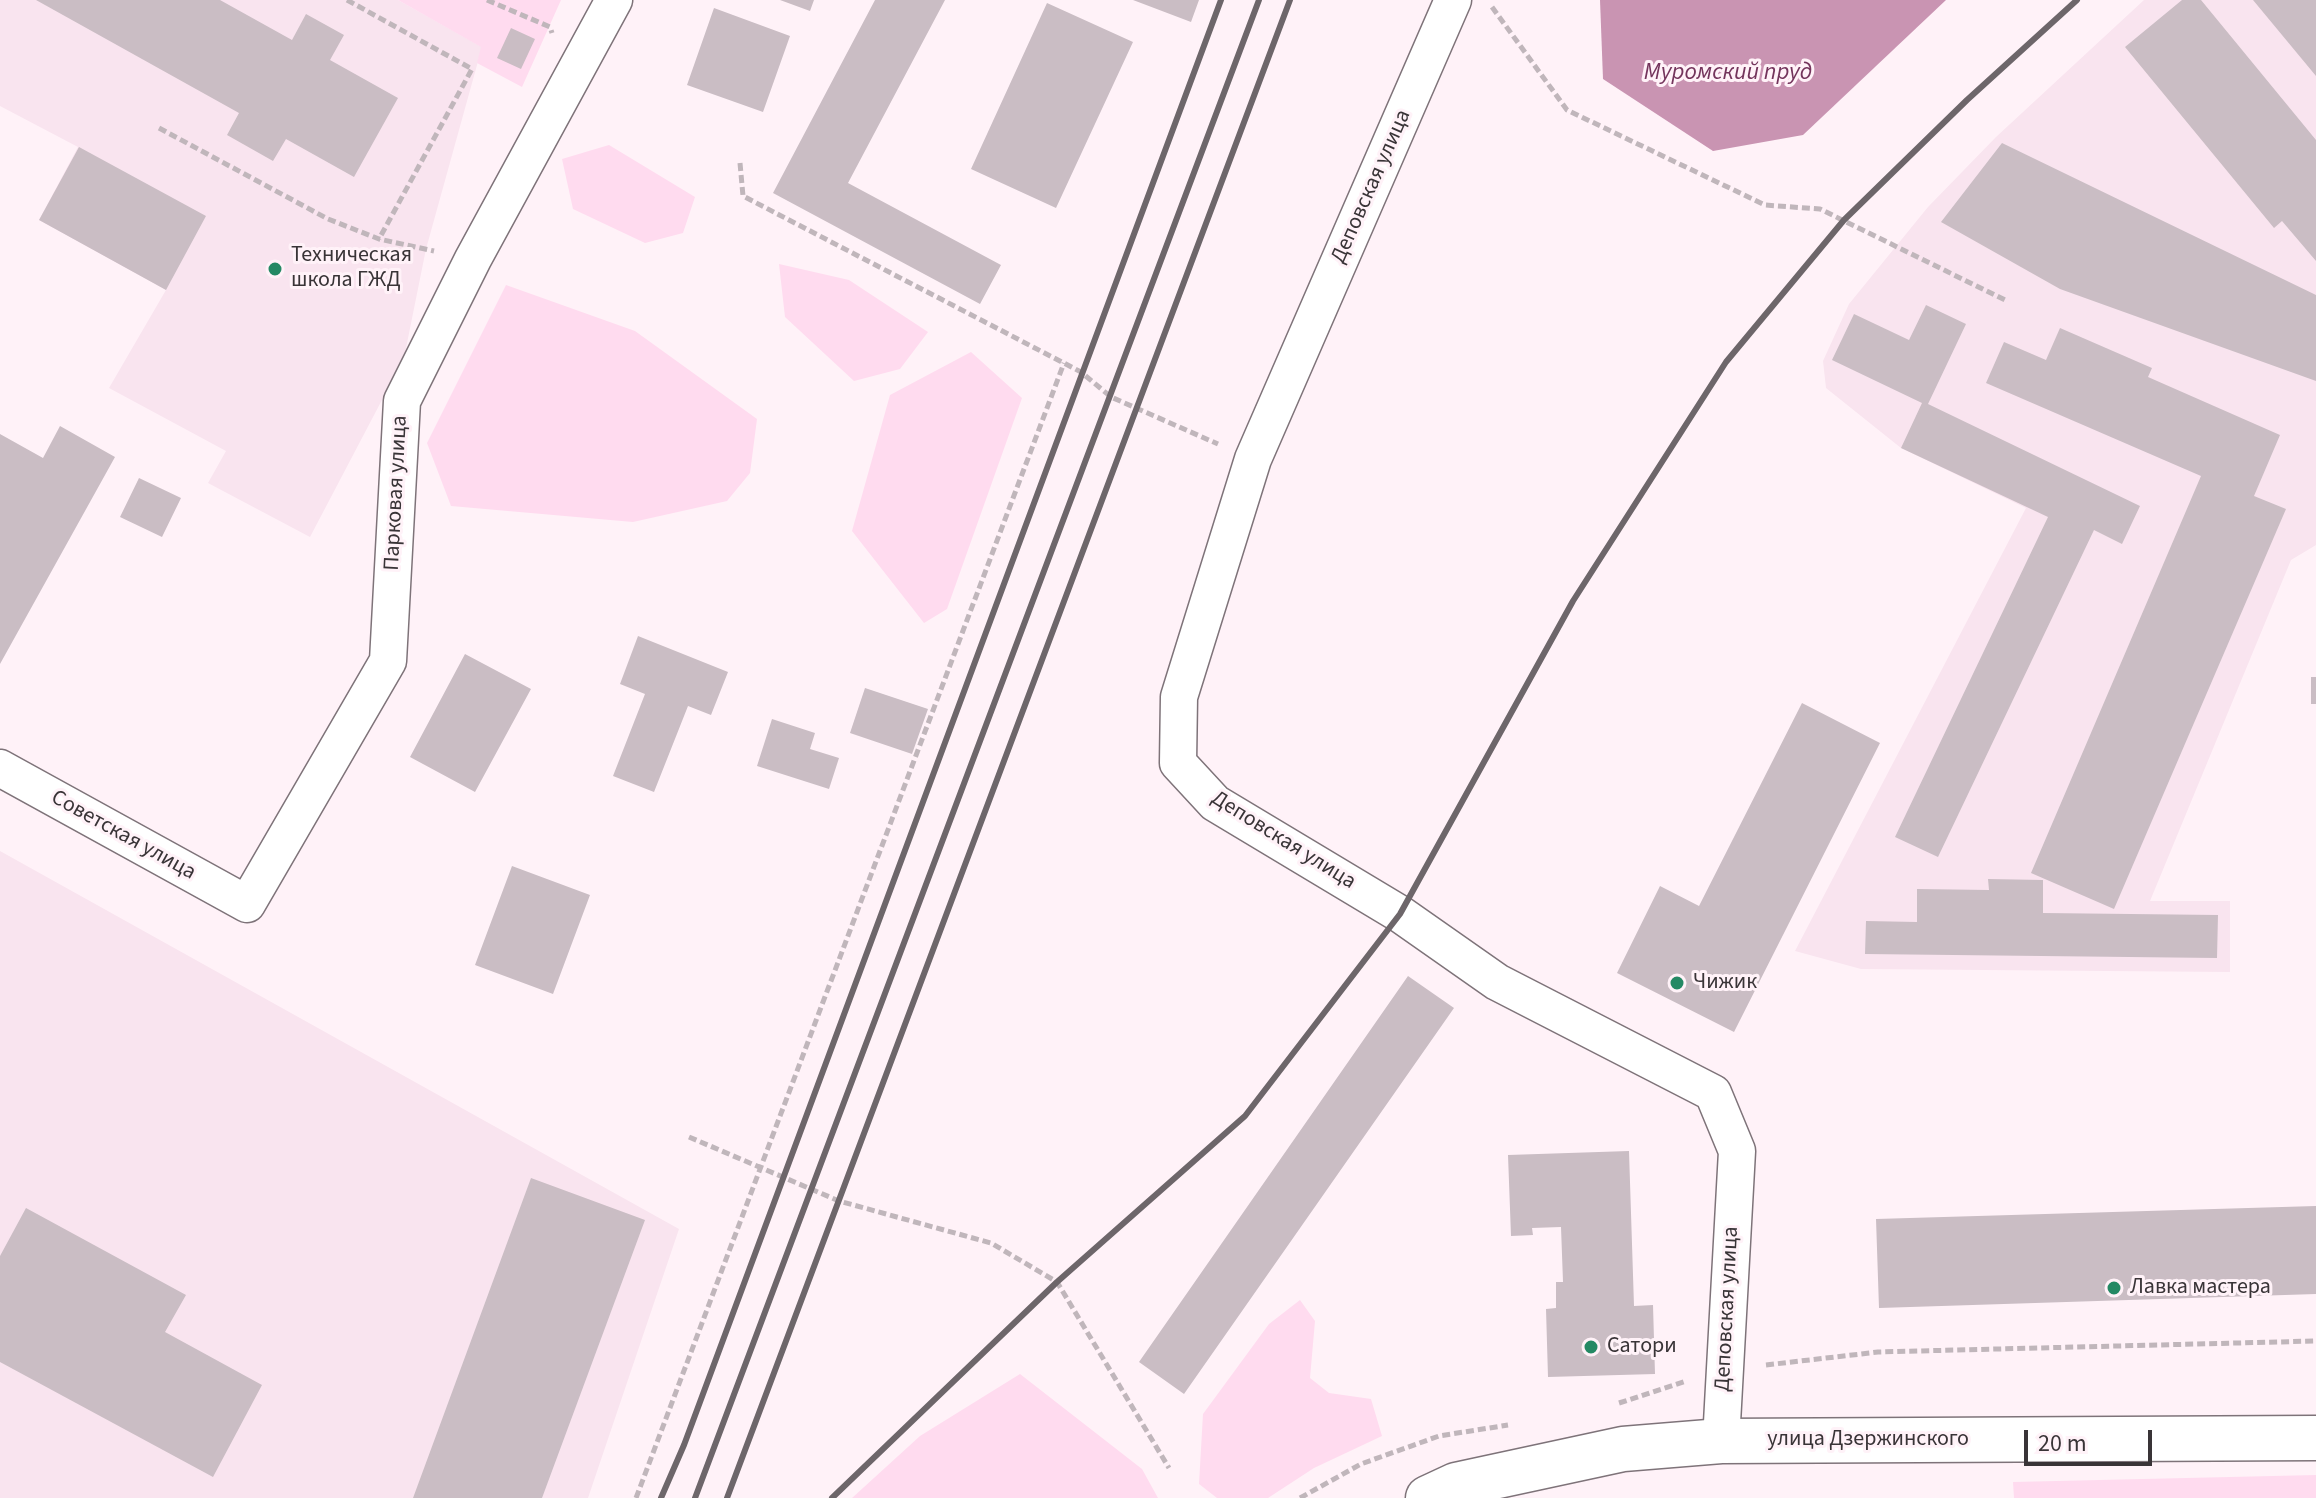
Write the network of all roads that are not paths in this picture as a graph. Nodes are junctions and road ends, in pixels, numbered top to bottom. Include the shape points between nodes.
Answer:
1 (614, 0) edge
2 (1453, 0) edge
3 (0, 768) edge
4 (247, 904) joint
5 (2316, 1438) edge
6 (1721, 1441) junction
7 (1428, 1498) edge

1 - 4 street, Парковая улица via 402,401 388,661
2 - 6 street, Деповская улица via 1253,459 1179,697 1178,763 1215,803 1400,914 1497,982 1713,1093 1737,1151
3 - 4 street, Советская улица
5 - 6 street, улица Дзержинского
6 - 7 street, улица Дзержинского via 1623,1449 1456,1485

